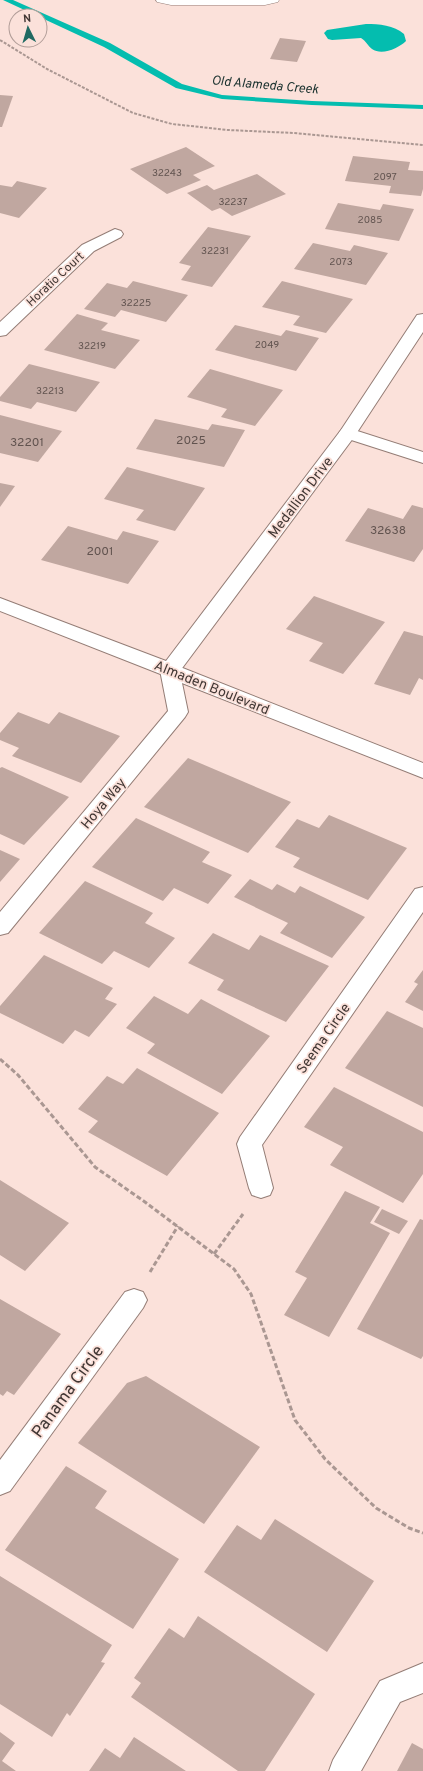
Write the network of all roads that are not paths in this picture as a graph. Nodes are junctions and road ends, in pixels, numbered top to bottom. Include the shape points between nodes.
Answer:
1 (161, 0) edge
2 (274, 0) edge
3 (115, 234) dead end
4 (423, 319) edge
5 (0, 331) edge
6 (348, 433) junction
7 (423, 458) edge
8 (0, 604) edge
9 (170, 670) junction
10 (423, 771) edge
11 (423, 895) edge
12 (0, 927) edge
13 (261, 1188) road end
14 (134, 1300) road end
15 (0, 1482) edge
16 (423, 1678) edge
17 (344, 1771) edge

1 - 2 lane
3 - 5 street, Horatio Court via 88,248
4 - 6 street, Medallion Drive
6 - 7 street
6 - 9 street, Medallion Drive
8 - 9 street, Almaden Boulevard
9 - 10 street, Almaden Boulevard
9 - 12 street, Hoya Way via 178,712
11 - 13 street, Seema Circle via 249,1144
14 - 15 street, Panama Circle
16 - 17 street via 390,1691

